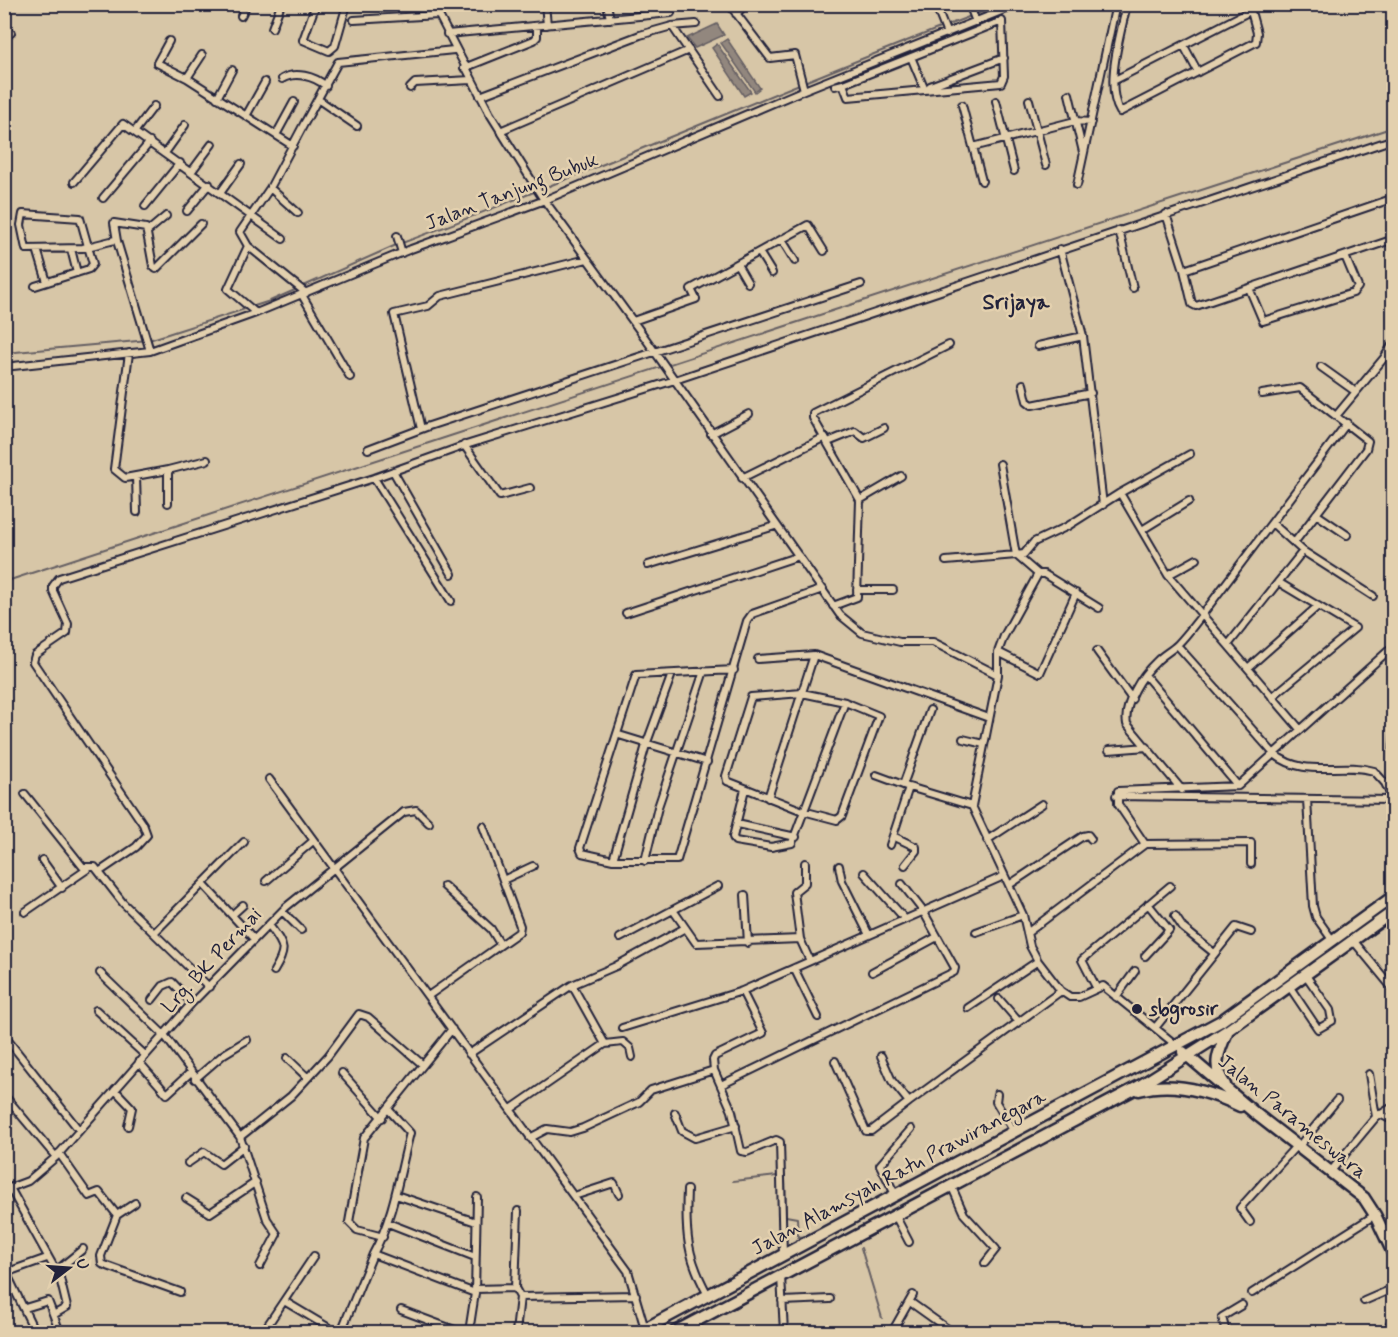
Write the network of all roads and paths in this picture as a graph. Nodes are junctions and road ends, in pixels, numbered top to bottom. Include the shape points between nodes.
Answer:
1 (211, 4) edge
2 (216, 4) edge
3 (247, 4) edge
4 (281, 4) edge
5 (316, 4) edge
6 (347, 4) edge
7 (432, 4) edge
8 (545, 4) edge
9 (607, 4) edge
10 (729, 4) edge
11 (746, 4) edge
12 (935, 4) edge
13 (1019, 4) edge
14 (1116, 4) edge
15 (1126, 4) edge
16 (969, 5) edge
17 (1250, 8) edge
18 (670, 13) dead end
19 (736, 14) junction
20 (438, 15) junction
21 (242, 16) dead end
22 (610, 19) junction
23 (354, 20) dead end
24 (975, 20) junction
25 (696, 24) dead end
26 (547, 25) junction
27 (537, 26) junction
28 (672, 26) junction
29 (272, 28) dead end
30 (946, 32) junction
31 (447, 34) junction
32 (169, 41) dead end
33 (1184, 46) junction
34 (912, 48) junction
35 (454, 50) junction
36 (689, 50) junction
37 (202, 55) dead end
38 (913, 57) junction
39 (1004, 58) junction
40 (464, 68) junction
41 (232, 70) dead end
42 (1198, 72) junction
43 (187, 78) junction
44 (836, 78) junction
45 (282, 79) dead end
46 (471, 80) junction
47 (1115, 80) junction
48 (265, 82) dead end
49 (839, 85) junction
50 (326, 86) junction
51 (803, 87) junction
52 (410, 88) dead end
53 (924, 88) junction
54 (1069, 94) dead end
55 (480, 96) junction
56 (720, 96) dead end
57 (217, 98) junction
58 (319, 100) junction
59 (1029, 100) dead end
60 (996, 101) dead end
61 (294, 102) dead end
62 (962, 105) dead end
63 (154, 106) dead end
64 (246, 116) junction
65 (1075, 121) junction
66 (1091, 122) junction
67 (185, 125) dead end
68 (357, 126) dead end
69 (135, 131) junction
70 (500, 131) junction
71 (1036, 131) junction
72 (276, 135) junction
73 (1005, 139) junction
74 (1394, 139) edge
75 (150, 142) junction
76 (212, 144) dead end
77 (293, 146) junction
78 (973, 147) junction
79 (165, 153) junction
80 (1084, 155) junction
81 (180, 164) junction
82 (241, 164) dead end
83 (1046, 165) dead end
84 (192, 171) junction
85 (1014, 171) dead end
86 (982, 181) dead end
87 (74, 182) dead end
88 (209, 184) junction
89 (1077, 185) dead end
90 (270, 188) junction
91 (221, 192) junction
92 (103, 198) dead end
93 (1394, 198) edge
94 (543, 199) junction
95 (145, 206) dead end
96 (187, 212) dead end
97 (298, 213) dead end
98 (1166, 214) junction
99 (251, 215) junction
100 (166, 216) dead end
101 (201, 224) dead end
102 (1119, 230) junction
103 (147, 232) junction
104 (397, 236) dead end
105 (283, 239) dead end
106 (1394, 239) edge
107 (782, 240) junction
108 (117, 241) junction
109 (248, 246) junction
110 (89, 248) junction
111 (38, 249) junction
112 (70, 249) junction
113 (1060, 249) junction
114 (824, 251) dead end
115 (759, 252) junction
116 (402, 253) junction
117 (1345, 256) junction
118 (587, 260) junction
119 (795, 261) dead end
120 (737, 264) junction
121 (1184, 270) junction
122 (77, 273) junction
123 (772, 273) dead end
124 (47, 282) junction
125 (748, 283) dead end
126 (861, 284) dead end
127 (35, 286) dead end
128 (1134, 288) dead end
129 (1249, 288) junction
130 (303, 292) junction
131 (256, 313) junction
132 (633, 321) junction
133 (1083, 336) junction
134 (1394, 342) edge
135 (949, 345) dead end
136 (1038, 346) dead end
137 (149, 347) junction
138 (129, 353) junction
139 (656, 354) junction
140 (4, 367) edge
141 (1321, 367) dead end
142 (350, 377) dead end
143 (673, 377) junction
144 (1023, 384) dead end
145 (1356, 392) junction
146 (1091, 393) junction
147 (1262, 394) dead end
148 (749, 414) dead end
149 (1336, 416) junction
150 (1347, 423) junction
151 (884, 428) dead end
152 (421, 429) junction
153 (711, 434) junction
154 (826, 440) junction
155 (464, 445) junction
156 (368, 449) dead end
157 (1190, 454) dead end
158 (207, 460) dead end
159 (999, 464) dead end
160 (168, 470) junction
161 (393, 471) junction
162 (136, 476) junction
163 (742, 477) junction
164 (901, 477) dead end
165 (374, 478) junction
166 (530, 488) dead end
167 (1120, 493) junction
168 (860, 500) junction
169 (1189, 501) dead end
170 (168, 503) dead end
171 (1103, 505) junction
172 (137, 512) dead end
173 (1316, 514) junction
174 (1272, 523) junction
175 (775, 526) junction
176 (1142, 530) junction
177 (1347, 534) dead end
178 (1294, 543) junction
179 (1303, 551) junction
180 (1016, 555) junction
181 (799, 556) junction
182 (1197, 559) dead end
183 (946, 561) dead end
184 (648, 565) dead end
185 (452, 574) dead end
186 (1038, 574) junction
187 (1168, 575) junction
188 (1278, 582) junction
189 (823, 589) junction
190 (857, 590) junction
191 (893, 590) dead end
192 (1076, 593) junction
193 (1373, 596) dead end
194 (451, 601) dead end
195 (833, 606) junction
196 (1318, 606) junction
197 (1099, 608) dead end
198 (626, 613) dead end
199 (1202, 615) junction
200 (1177, 645) junction
201 (1228, 645) junction
202 (1096, 651) dead end
203 (1388, 651) dead end
204 (998, 652) junction
205 (814, 655) junction
206 (758, 659) dead end
207 (1248, 668) junction
208 (734, 670) junction
209 (704, 671) junction
210 (672, 674) junction
211 (998, 675) junction
212 (1145, 675) junction
213 (802, 693) junction
214 (1272, 697) junction
215 (1132, 699) junction
216 (845, 702) junction
217 (930, 710) dead end
218 (989, 718) junction
219 (1299, 728) junction
220 (619, 735) junction
221 (963, 738) dead end
222 (984, 744) junction
223 (646, 745) junction
224 (1147, 747) junction
225 (1109, 750) dead end
226 (676, 754) junction
227 (1274, 754) junction
228 (707, 762) junction
229 (876, 775) dead end
230 (269, 779) dead end
231 (906, 786) junction
232 (1238, 786) junction
233 (745, 789) junction
234 (1182, 790) junction
235 (25, 794) dead end
236 (1116, 796) junction
237 (768, 798) junction
238 (1307, 799) junction
239 (1393, 801) edge
240 (1042, 804) dead end
241 (972, 806) junction
242 (803, 811) junction
243 (429, 823) dead end
244 (737, 824) junction
245 (483, 826) dead end
246 (893, 836) junction
247 (796, 837) junction
248 (1091, 839) dead end
249 (987, 840) junction
250 (313, 841) junction
251 (244, 842) dead end
252 (1145, 844) junction
253 (890, 845) dead end
254 (42, 860) dead end
255 (613, 860) junction
256 (645, 861) junction
257 (805, 863) dead end
258 (1251, 864) dead end
259 (905, 865) dead end
260 (839, 866) dead end
261 (90, 867) junction
262 (533, 867) dead end
263 (333, 868) junction
264 (99, 872) junction
265 (864, 873) dead end
266 (1004, 876) junction
267 (503, 880) junction
268 (266, 881) dead end
269 (203, 884) junction
270 (902, 884) dead end
271 (1009, 885) junction
272 (1170, 885) dead end
273 (444, 886) dead end
274 (718, 886) dead end
275 (62, 888) junction
276 (745, 895) dead end
277 (1394, 896) edge
278 (1148, 904) junction
279 (243, 905) dead end
280 (673, 910) junction
281 (282, 911) junction
282 (923, 911) junction
283 (1394, 911) edge
284 (25, 912) dead end
285 (232, 915) junction
286 (1023, 915) junction
287 (1175, 916) dead end
288 (905, 919) junction
289 (269, 925) junction
290 (685, 928) junction
291 (301, 930) dead end
292 (976, 932) dead end
293 (1251, 932) dead end
294 (154, 933) junction
295 (1027, 933) junction
296 (868, 935) junction
297 (937, 937) junction
298 (253, 938) junction
299 (620, 938) dead end
300 (800, 939) junction
301 (1352, 939) junction
302 (1333, 941) junction
303 (748, 942) junction
304 (500, 944) junction
305 (1214, 953) junction
306 (1145, 956) dead end
307 (810, 961) junction
308 (1038, 961) junction
309 (794, 968) junction
310 (274, 971) dead end
311 (1135, 971) dead end
312 (872, 972) dead end
313 (100, 973) dead end
314 (1305, 974) junction
315 (572, 985) junction
316 (1289, 986) junction
317 (208, 987) junction
318 (1096, 987) junction
319 (1394, 990) edge
320 (742, 991) junction
321 (1061, 991) junction
322 (428, 996) junction
323 (1116, 996) junction
324 (999, 999) dead end
325 (152, 1000) dead end
326 (192, 1004) junction
327 (968, 1008) dead end
328 (96, 1010) dead end
329 (818, 1017) dead end
330 (1018, 1021) junction
331 (622, 1028) dead end
332 (1155, 1028) junction
333 (452, 1029) junction
334 (1228, 1030) junction
335 (165, 1036) junction
336 (7, 1039) dead end
337 (247, 1041) dead end
338 (605, 1044) junction
339 (1176, 1046) junction
340 (469, 1054) junction
341 (145, 1055) junction
342 (881, 1056) dead end
343 (632, 1057) dead end
344 (1188, 1057) junction
345 (287, 1058) dead end
346 (835, 1061) dead end
347 (139, 1062) junction
348 (423, 1065) junction
349 (714, 1070) junction
350 (191, 1072) junction
351 (342, 1073) dead end
352 (1369, 1074) dead end
353 (307, 1077) junction
354 (195, 1079) junction
355 (721, 1085) junction
356 (114, 1090) junction
357 (998, 1094) dead end
358 (1232, 1094) junction
359 (4, 1095) edge
360 (1123, 1095) junction
361 (1082, 1096) junction
362 (1337, 1100) dead end
363 (909, 1102) junction
364 (1394, 1106) edge
365 (388, 1109) junction
366 (511, 1109) junction
367 (675, 1113) dead end
368 (1256, 1114) junction
369 (1378, 1116) junction
370 (382, 1118) junction
371 (1394, 1121) edge
372 (128, 1126) dead end
373 (736, 1126) junction
374 (911, 1129) dead end
375 (79, 1130) junction
376 (1014, 1132) junction
377 (240, 1137) junction
378 (530, 1138) junction
379 (244, 1146) junction
380 (1298, 1146) junction
381 (58, 1155) junction
382 (188, 1163) dead end
383 (1331, 1171) junction
384 (256, 1182) junction
385 (951, 1184) junction
386 (7, 1189) edge
387 (687, 1190) dead end
388 (619, 1194) dead end
389 (396, 1196) junction
390 (574, 1196) junction
391 (896, 1196) junction
392 (477, 1197) dead end
393 (186, 1198) dead end
394 (135, 1203) dead end
395 (518, 1211) dead end
396 (117, 1215) junction
397 (895, 1215) junction
398 (1375, 1215) junction
399 (476, 1222) junction
400 (1250, 1222) dead end
401 (388, 1223) junction
402 (383, 1237) junction
403 (909, 1242) dead end
404 (83, 1249) dead end
405 (373, 1254) junction
406 (783, 1255) junction
407 (1394, 1255) edge
408 (314, 1256) dead end
409 (475, 1257) junction
410 (47, 1258) junction
411 (985, 1263) dead end
412 (260, 1266) dead end
413 (5, 1271) edge
414 (56, 1271) junction
415 (781, 1276) junction
416 (515, 1288) junction
417 (1394, 1288) edge
418 (475, 1291) junction
419 (180, 1292) dead end
420 (1252, 1293) dead end
421 (636, 1295) junction
422 (708, 1295) junction
423 (913, 1295) dead end
424 (520, 1297) junction
425 (830, 1299) dead end
426 (284, 1301) junction
427 (782, 1301) junction
428 (1364, 1301) dead end
429 (910, 1302) junction
430 (1242, 1305) dead end
431 (25, 1308) junction
432 (401, 1310) dead end
433 (55, 1314) junction
434 (643, 1331) edge
435 (35, 1332) edge
436 (60, 1332) edge
437 (263, 1332) edge
438 (338, 1332) edge
439 (460, 1332) edge
440 (469, 1332) edge
441 (516, 1332) edge
442 (675, 1332) edge
443 (784, 1332) edge
444 (892, 1332) edge
445 (952, 1332) edge
446 (1226, 1332) edge

1 - 2 street
3 - 21 street
4 - 29 street
5 - 6 street via 303,40 329,51 335,46
7 - 20 street
8 - 26 street
9 - 22 street
10 - 19 street
11 - 19 street
12 - 30 street
13 - 24 street, Jalan Tanjung Bubuk
14 - 66 street
15 - 47 street
16 - 24 street
17 - 33 street
17 - 42 street via 1256,42
18 - 22 street
19 - 51 street via 770,58 795,55
20 - 23 street
20 - 31 street
22 - 26 street
24 - 30 street, Jalan Tanjung Bubuk
25 - 28 street
26 - 27 street
27 - 31 street
27 - 40 street via 534,40
28 - 36 street
28 - 55 street
30 - 34 street, Jalan Tanjung Bubuk
31 - 35 street
32 - 43 street via 157,63
33 - 42 street
33 - 47 street
34 - 38 street
34 - 44 street, Jalan Tanjung Bubuk
35 - 40 street
35 - 50 street via 338,62
36 - 56 street
36 - 70 street
37 - 43 street
38 - 39 street via 1002,21
38 - 49 street
38 - 53 street
39 - 53 street
39 - 53 street via 1004,79 999,84
40 - 46 street
41 - 57 street
42 - 47 street via 1120,112
43 - 57 street
44 - 49 street
44 - 51 street, Jalan Tanjung Bubuk
45 - 50 street via 290,75 314,78
46 - 52 street via 415,83
46 - 55 street
48 - 64 street
49 - 53 street via 848,97
50 - 58 street
51 - 94 street, Jalan Tanjung Bubuk
54 - 65 street
55 - 70 street
57 - 64 street
58 - 68 street
58 - 77 street
59 - 71 street
60 - 73 street
61 - 72 street
62 - 78 street
63 - 69 street
64 - 72 street
65 - 66 street
65 - 71 street
65 - 80 street
66 - 80 street
67 - 79 street
69 - 75 street
69 - 87 street via 121,125
70 - 94 street
71 - 73 street
71 - 83 street
72 - 77 street
73 - 78 street
73 - 85 street
74 - 98 street
75 - 79 street
75 - 92 street
76 - 84 street
77 - 90 street
78 - 86 street
79 - 81 street
80 - 89 street
81 - 84 street
81 - 95 street
82 - 91 street
84 - 88 street
88 - 91 street
88 - 96 street
90 - 97 street
90 - 99 street
91 - 99 street
93 - 121 street
94 - 116 street, Jalan Tanjung Bubuk
94 - 118 street
98 - 102 street
98 - 121 street
99 - 105 street
99 - 109 street via 240,232
100 - 103 street
101 - 103 street via 158,269 153,266
102 - 113 street
102 - 128 street
103 - 108 street via 145,227 116,222
104 - 116 street
106 - 117 street
107 - 114 street via 810,225
107 - 115 street
107 - 119 street
108 - 110 street
108 - 137 street
109 - 130 street
109 - 131 street via 228,288
110 - 111 street via 79,217 23,214 24,248
110 - 112 street
110 - 122 street via 93,266
111 - 112 street
111 - 124 street
112 - 122 street
113 - 133 street
113 - 143 street
115 - 120 street
115 - 123 street
116 - 130 street, Jalan Tanjung Bubuk
117 - 129 street
117 - 129 street via 1358,287 1353,293 1263,321
118 - 132 street
118 - 152 street via 440,296 428,306 394,314
120 - 125 street
120 - 132 street via 691,289 696,299
121 - 129 street via 1193,306
122 - 124 street
124 - 127 street
126 - 139 street
130 - 131 street, Jalan Tanjung Bubuk
130 - 142 street
131 - 137 street, Jalan Tanjung Bubuk
132 - 139 street
133 - 136 street
133 - 146 street
134 - 145 street
135 - 154 street via 814,412 813,418
137 - 138 street, Jalan Tanjung Bubuk
138 - 140 street, Jalan Tanjung Bubuk
138 - 162 street via 114,465 121,477
139 - 143 street
139 - 152 street
141 - 145 street
143 - 153 street
143 - 155 street
144 - 146 street via 1027,401 1032,405
145 - 149 street
146 - 171 street
147 - 149 street via 1300,388
148 - 153 street
149 - 150 street
150 - 173 street via 1368,444
150 - 174 street
151 - 154 street via 864,438 855,431
152 - 156 street
153 - 163 street
154 - 163 street
154 - 168 street
155 - 161 street
155 - 166 street via 500,496
157 - 167 street
158 - 160 street
159 - 180 street
160 - 162 street
160 - 170 street
161 - 165 street
161 - 185 street
162 - 172 street
163 - 175 street
164 - 168 street
165 - 194 street
165 - 264 street via 55,581 53,591 69,628 65,636 35,655 33,662 147,835 136,848
167 - 171 street
167 - 176 street
168 - 190 street
169 - 176 street
171 - 180 street via 1034,542 1024,554
173 - 177 street
173 - 178 street
174 - 178 street
174 - 199 street
175 - 181 street
175 - 184 street
176 - 187 street
178 - 179 street
179 - 188 street
179 - 193 street
180 - 183 street
180 - 186 street
181 - 189 street
181 - 198 street
182 - 187 street
186 - 192 street
186 - 204 street
187 - 199 street
188 - 196 street
188 - 201 street
189 - 195 street
189 - 208 street via 750,615
190 - 191 street
190 - 195 street via 855,598
192 - 197 street
192 - 204 street via 1040,673
195 - 211 street via 862,633 900,642 933,642
196 - 207 street
196 - 214 street via 1355,628
199 - 200 street
199 - 201 street
200 - 212 street
200 - 227 street
201 - 207 street
202 - 215 street
203 - 219 street
204 - 211 street
205 - 206 street
205 - 213 street
205 - 218 street
207 - 214 street
208 - 209 street
208 - 228 street
209 - 210 street
209 - 226 street
210 - 220 street via 636,675
210 - 223 street
211 - 218 street
212 - 215 street
212 - 232 street
213 - 216 street
213 - 233 street via 752,697 726,776 730,784
213 - 237 street
214 - 219 street
215 - 224 street via 1127,724
216 - 242 street
216 - 242 street via 879,716 842,816 835,820
217 - 231 street
218 - 222 street
219 - 227 street
220 - 223 street
220 - 255 street via 580,848 582,853
221 - 222 street
222 - 241 street
223 - 226 street
223 - 255 street
224 - 225 street
224 - 234 street
226 - 228 street
226 - 256 street
227 - 232 street
227 - 239 street via 1296,767 1374,771
228 - 256 street via 678,859
229 - 231 street
230 - 250 street
231 - 241 street
231 - 246 street
232 - 234 street
233 - 237 street
233 - 244 street
234 - 236 street via 1120,791
235 - 261 street via 75,859 83,867
236 - 238 street
236 - 252 street
237 - 242 street
238 - 239 street
238 - 302 street via 1313,906
240 - 249 street
241 - 249 street
242 - 247 street
243 - 263 street, Lrg. BK Permai via 416,810 409,810
244 - 247 street
244 - 247 street via 736,842 771,847 791,844
245 - 267 street
246 - 253 street
246 - 259 street via 916,847
248 - 271 street via 1083,836
249 - 266 street
250 - 263 street
250 - 268 street
251 - 269 street
252 - 258 street via 1251,843
252 - 295 street
254 - 275 street
255 - 256 street
257 - 300 street via 805,883 794,894
260 - 296 street via 842,881
261 - 264 street
261 - 275 street
262 - 267 street
263 - 281 street, Lrg. BK Permai
263 - 322 street
264 - 294 street
265 - 288 street
266 - 271 street
266 - 282 street
267 - 304 street via 520,929
269 - 285 street
269 - 294 street
270 - 282 street
271 - 286 street
272 - 278 street
273 - 304 street via 491,929
274 - 280 street
275 - 284 street
276 - 303 street
277 - 302 highway, Jalan Alamsyah Ratu Prawiranegara
278 - 306 street via 1169,930
278 - 318 street via 1082,960
279 - 285 street
280 - 290 street
280 - 299 street
281 - 289 street, Lrg. BK Permai
281 - 291 street
282 - 288 street
282 - 297 street
283 - 301 highway, Jalan Alamsyah Ratu Prawiranegara
285 - 298 street
286 - 292 street
286 - 295 street
287 - 305 street via 1183,928
288 - 296 street
289 - 298 street, Lrg. BK Permai
289 - 310 street via 284,952
290 - 303 street via 698,944
290 - 315 street
293 - 305 street via 1236,927
294 - 317 street
295 - 308 street
296 - 307 street
297 - 312 street
297 - 355 street via 955,968 953,973
298 - 317 street, Lrg. BK Permai
300 - 303 street
300 - 307 street
301 - 314 highway, Jalan Alamsyah Ratu Prawiranegara
301 - 319 street
302 - 339 highway, Jalan Alamsyah Ratu Prawiranegara via 1221,1021
304 - 322 street
305 - 332 street
307 - 309 street
308 - 321 street
308 - 327 street
309 - 320 street
309 - 329 street
311 - 323 street
313 - 335 street
314 - 316 highway, Jalan Alamsyah Ratu Prawiranegara
314 - 316 street via 1330,1010 1332,1021 1318,1029
315 - 338 street
315 - 340 street
316 - 334 highway, Jalan Alamsyah Ratu Prawiranegara
317 - 326 street, Lrg. BK Permai
318 - 321 street via 1076,998
318 - 323 street via 1103,986
320 - 331 street
320 - 349 street via 763,1033 715,1056
321 - 330 street
322 - 333 street
323 - 332 street
324 - 330 street
325 - 326 street via 171,982
326 - 335 street, Lrg. BK Permai
328 - 341 street
330 - 363 street
332 - 339 street
333 - 340 street
333 - 348 street
334 - 344 highway, Jalan Alamsyah Ratu Prawiranegara
334 - 358 highway via 1219,1049 1217,1071
335 - 341 street, Lrg. BK Permai
335 - 350 street
336 - 375 street
337 - 354 street via 224,1054
338 - 343 street via 623,1042
338 - 366 street
339 - 344 highway, Jalan Parameswara
339 - 361 highway, Jalan Alamsyah Ratu Prawiranegara
340 - 366 street
341 - 347 street, Lrg. BK Permai
342 - 363 street via 892,1081
344 - 358 highway, Jalan Parameswara
344 - 360 highway, Jalan Alamsyah Ratu Prawiranegara
344 - 361 highway via 1168,1058 1105,1091
345 - 353 street
346 - 363 street via 867,1131
347 - 350 street via 167,1094
347 - 356 street, Lrg. BK Permai
348 - 353 street via 368,1017 359,1014
348 - 365 street
349 - 355 street
349 - 378 street via 651,1090 639,1102 583,1128 570,1132 547,1129
350 - 354 street
351 - 370 street
352 - 369 street
353 - 377 street via 291,1096
354 - 377 street
355 - 373 street
356 - 372 street via 132,1108
356 - 375 street, Lrg. BK Permai
357 - 376 street via 996,1102
358 - 368 highway, Jalan Parameswara
359 - 381 street
360 - 368 highway via 1170,1086 1202,1091
360 - 385 highway, Jalan Alamsyah Ratu Prawiranegara
361 - 376 highway, Jalan Alamsyah Ratu Prawiranegara
362 - 380 street
364 - 369 street
365 - 370 street
365 - 389 street via 410,1133
366 - 378 street
367 - 373 street via 682,1131 695,1138
368 - 380 highway, Jalan Parameswara
369 - 371 street
369 - 383 street
370 - 402 street via 364,1138 349,1222 357,1230
373 - 406 street via 742,1152 780,1142
374 - 391 street via 880,1164
375 - 381 street, Lrg. BK Permai
376 - 391 highway, Jalan Alamsyah Ratu Prawiranegara
377 - 379 street
378 - 390 street
379 - 382 street via 221,1164 204,1152
379 - 384 street
380 - 383 highway, Jalan Parameswara
380 - 400 street via 1240,1208
381 - 386 street, Lrg. BK Permai via 41,1173
381 - 396 street via 89,1196 99,1192
383 - 398 highway, Jalan Parameswara via 1364,1198
384 - 393 street via 210,1213
384 - 412 street via 267,1219 277,1234
385 - 397 highway, Jalan Alamsyah Ratu Prawiranegara
385 - 411 street via 963,1214 996,1249
386 - 410 street
387 - 422 street via 688,1250
388 - 390 street via 613,1183
389 - 399 street
389 - 401 street
390 - 421 street via 628,1271
391 - 406 highway, Jalan Alamsyah Ratu Prawiranegara
392 - 399 street
394 - 396 street
395 - 416 street
396 - 419 street via 101,1256 102,1264
397 - 403 street
397 - 415 highway, Jalan Alamsyah Ratu Prawiranegara
398 - 407 highway, Jalan Parameswara
398 - 420 street
399 - 409 street
401 - 402 street
401 - 409 street
402 - 405 street
404 - 414 street
405 - 418 street
405 - 438 street
406 - 422 highway, Jalan Alamsyah Ratu Prawiranegara
408 - 426 street
409 - 418 street
410 - 413 street
410 - 414 street
413 - 431 street
414 - 433 street via 67,1307
415 - 427 street
415 - 442 highway, Jalan Alamsyah Ratu Prawiranegara
416 - 418 street
416 - 424 street
417 - 428 street
418 - 440 street
421 - 424 street
421 - 434 street
422 - 434 highway, Jalan Alamsyah Ratu Prawiranegara
423 - 429 street
424 - 441 street
425 - 427 street
426 - 437 street
426 - 438 street
427 - 443 street
429 - 444 street
429 - 445 street
430 - 446 street via 1222,1317
431 - 433 street via 48,1301
431 - 435 street
432 - 439 street
433 - 436 street

